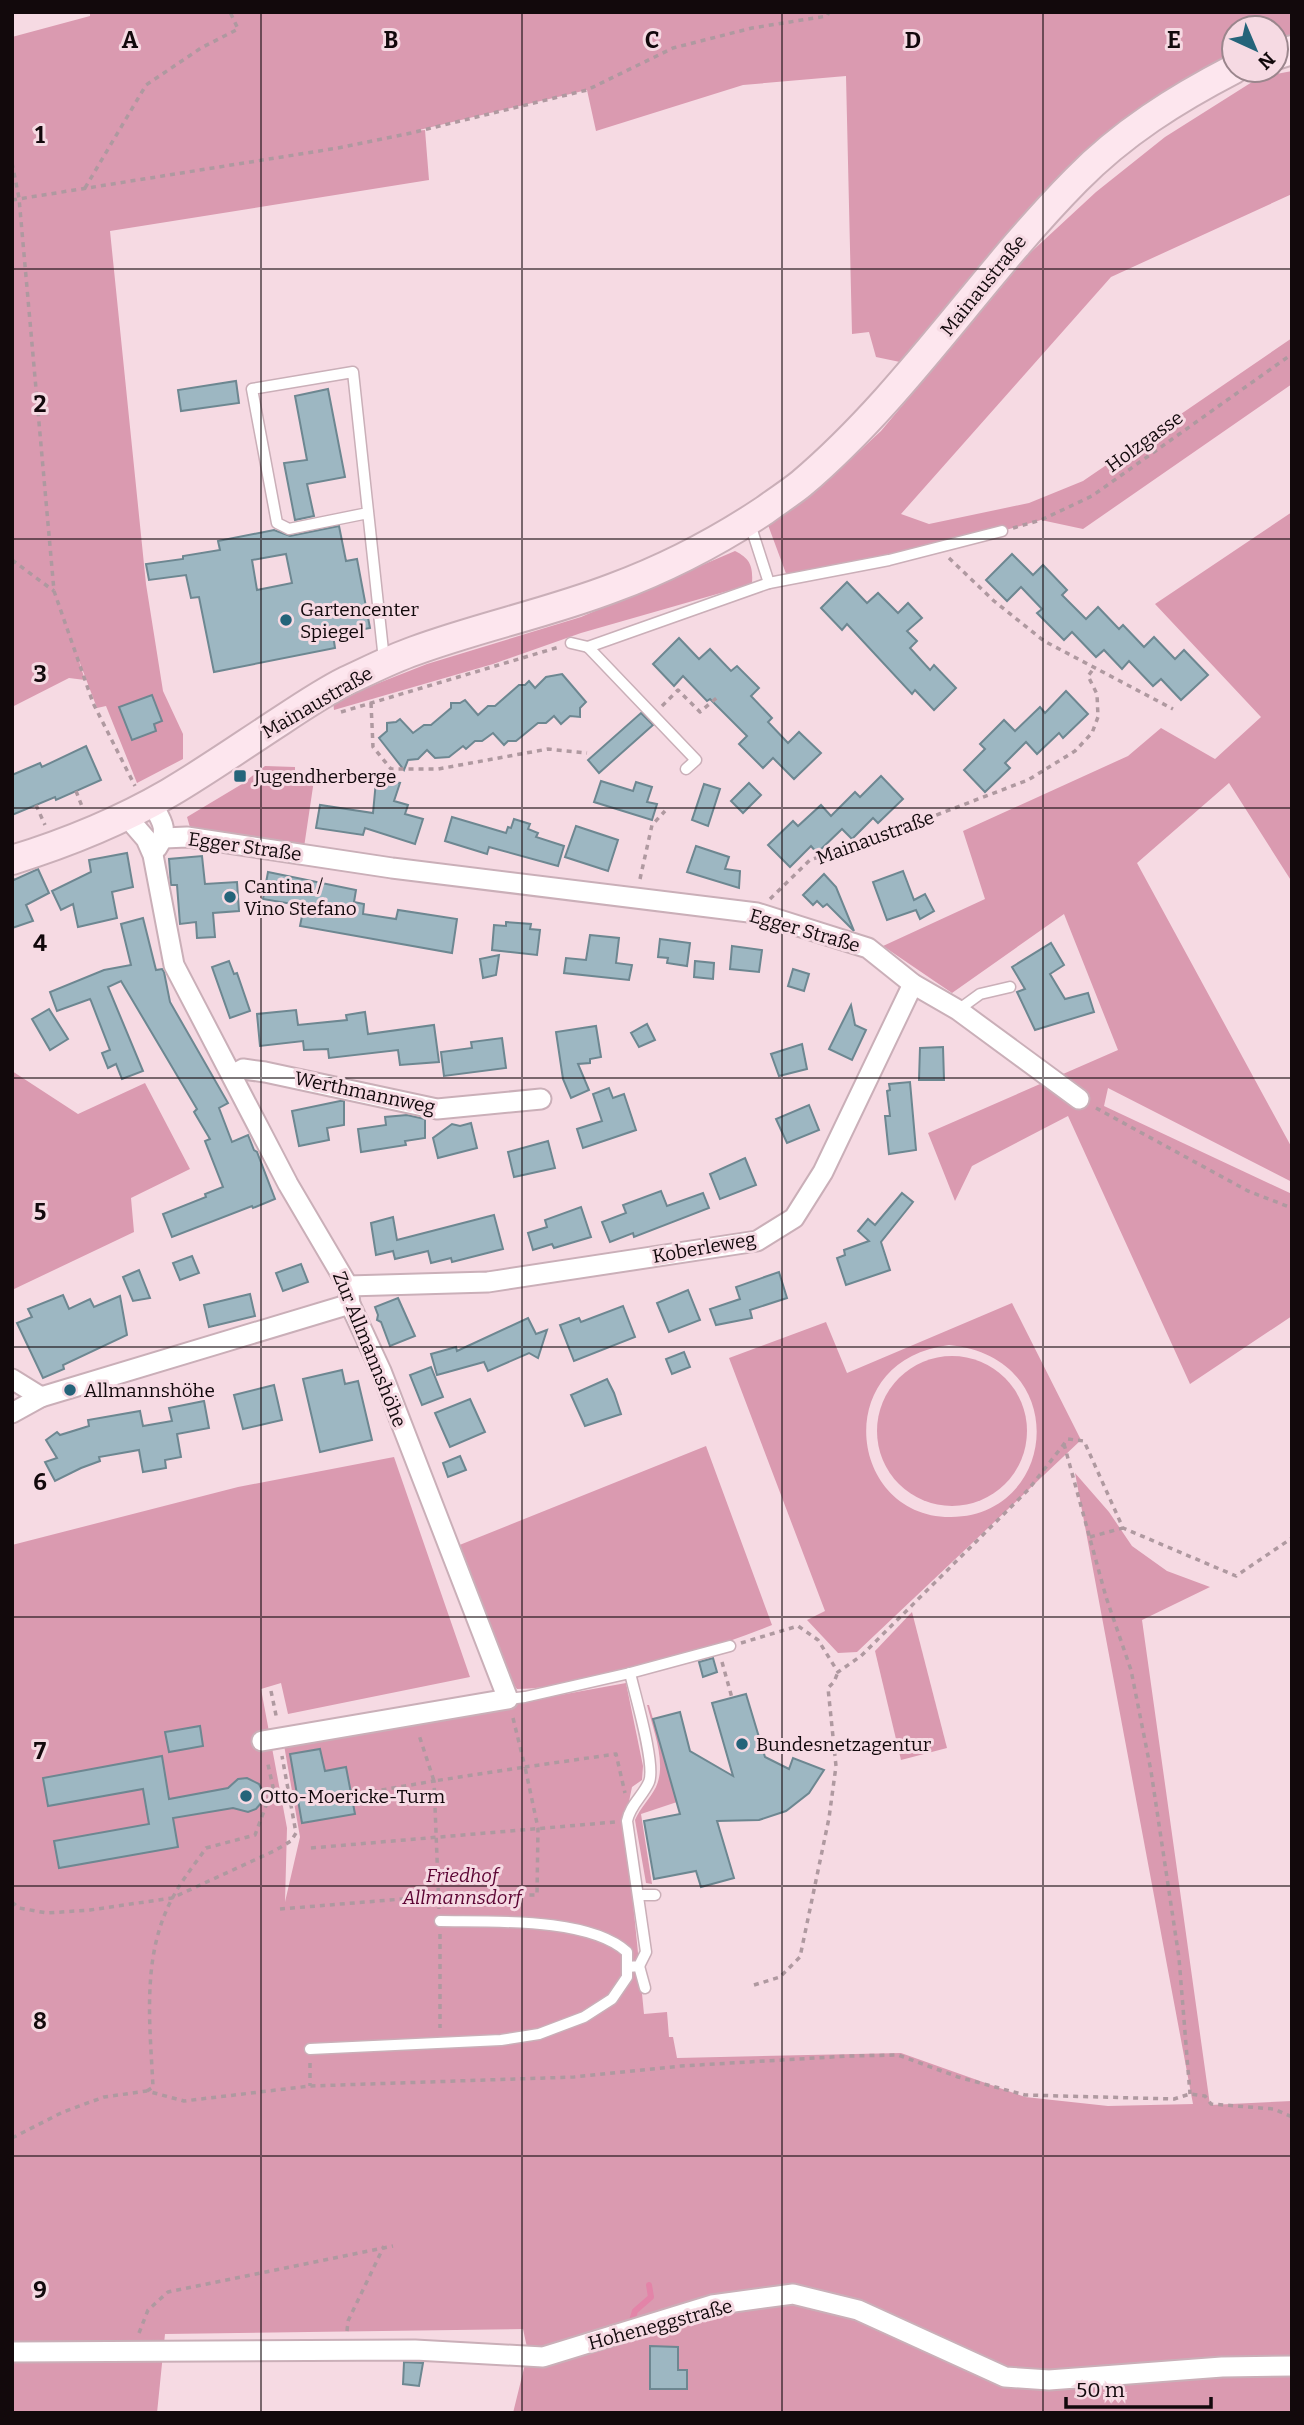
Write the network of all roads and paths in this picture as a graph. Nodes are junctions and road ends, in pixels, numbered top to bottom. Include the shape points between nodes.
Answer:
1 (230, 12) edge
2 (829, 12) edge
3 (1220, 76) edge
4 (12, 163) edge
5 (85, 188) junction
6 (19, 198) junction
7 (12, 200) edge
8 (1292, 354) edge
9 (368, 513) junction
10 (749, 521) junction
11 (1002, 531) joint
12 (940, 549) junction
13 (12, 560) edge
14 (769, 583) junction
15 (54, 591) junction
16 (571, 643) joint
17 (588, 647) junction
18 (384, 664) junction
19 (1094, 668) junction
20 (720, 695) dead end
21 (371, 703) junction
22 (1172, 709) dead end
23 (338, 713) dead end
24 (652, 714) junction
25 (587, 753) dead end
26 (686, 769) dead end
27 (76, 791) dead end
28 (36, 805) dead end
29 (139, 805) junction
30 (83, 811) dead end
31 (665, 811) dead end
32 (50, 834) dead end
33 (159, 847) junction
34 (12, 860) edge
35 (636, 898) junction
36 (757, 913) junction
37 (913, 984) junction
38 (1010, 987) dead end
39 (958, 1010) junction
40 (232, 1075) junction
41 (1079, 1099) joint
42 (541, 1100) dead end
43 (1292, 1208) edge
44 (349, 1295) junction
45 (12, 1379) edge
46 (41, 1397) junction
47 (12, 1413) edge
48 (1064, 1444) junction
49 (1123, 1528) junction
50 (1090, 1537) junction
51 (1292, 1538) edge
52 (730, 1646) joint
53 (718, 1650) junction
54 (838, 1672) junction
55 (630, 1673) junction
56 (271, 1691) dead end
57 (732, 1698) dead end
58 (508, 1699) junction
59 (419, 1735) dead end
60 (274, 1739) junction
61 (525, 1767) junction
62 (434, 1781) junction
63 (352, 1795) dead end
64 (628, 1816) junction
65 (538, 1828) junction
66 (437, 1839) junction
67 (310, 1848) dead end
68 (639, 1895) junction
69 (655, 1895) dead end
70 (439, 1896) junction
71 (172, 1898) junction
72 (12, 1902) edge
73 (280, 1909) dead end
74 (440, 1921) joint
75 (639, 1966) junction
76 (628, 1967) junction
77 (754, 1985) dead end
78 (645, 1988) dead end
79 (440, 2042) junction
80 (310, 2049) joint
81 (310, 2086) junction
82 (148, 2091) junction
83 (1190, 2094) junction
84 (1292, 2117) edge
85 (12, 2138) edge
86 (384, 2246) junction
87 (393, 2246) dead end
88 (348, 2321) dead end
89 (133, 2350) junction
90 (12, 2352) edge
91 (1292, 2366) edge

1 - 5 path via 238,29 146,85
2 - 5 path via 673,48 587,90 411,133
3 - 10 main road, Mainaustraße via 1135,128 1079,177 1030,228 861,428 800,485
4 - 6 path
5 - 6 path
6 - 7 path
6 - 15 path
8 - 11 path, Holzgasse via 1092,496 1041,520
9 - 9 lane via 353,372 252,388 277,523 289,529
9 - 18 lane
10 - 14 lane
10 - 18 main road, Mainaustraße via 667,567
11 - 12 lane
12 - 14 lane
12 - 19 path via 1044,641
13 - 15 path
14 - 17 lane
15 - 29 path via 93,703
16 - 17 lane
16 - 21 path
17 - 24 lane
18 - 29 main road, Mainaustraße via 340,684
19 - 22 path
19 - 36 path, Mainaustraße via 1088,676 1097,694 1098,717 1091,733 1074,751 1028,780 810,860
20 - 24 path via 700,712 678,690
21 - 23 path
21 - 25 path via 373,747 390,769 438,769 548,749
24 - 26 lane via 696,760
27 - 30 path
28 - 32 path
29 - 33 street, Zur Allmannshöhe via 146,839
29 - 33 street, Zur Allmannshöhe via 164,826
29 - 34 main road, Mainaustraße via 67,843
31 - 35 path via 652,825
33 - 35 street, Egger Straße via 187,837
33 - 40 street, Zur Allmannshöhe via 174,965
35 - 36 street, Egger Straße
36 - 37 street, Egger Straße via 868,948
37 - 39 street, Egger Straße
37 - 44 street, Koberleweg via 823,1172 794,1218 757,1241 488,1282
38 - 39 lane via 980,994
39 - 41 street, Egger Straße
40 - 42 street, Werthmannweg via 243,1069 265,1072 438,1110
40 - 44 street, Zur Allmannshöhe
41 - 43 path via 1248,1191
44 - 46 street, Koberleweg
44 - 58 street, Zur Allmannshöhe
45 - 46 street
46 - 47 street, Koberleweg
48 - 49 path via 1068,1439 1084,1441
48 - 50 path
48 - 54 path via 1028,1490 861,1656
49 - 50 path
49 - 51 path via 1236,1576
50 - 83 path via 1131,1670 1151,1772 1179,1958
52 - 53 lane
52 - 54 path via 798,1626 818,1640
53 - 55 lane
53 - 57 path
54 - 77 path via 828,1688 836,1766 831,1805 800,1957 780,1977
55 - 58 lane
55 - 64 lane via 648,1749 650,1781
56 - 60 path
58 - 60 street via 466,1702
58 - 61 path
59 - 62 path
60 - 71 path via 273,1787 255,1835 206,1848
60 - 71 path via 296,1833 290,1841
61 - 62 path
61 - 64 path via 616,1754
61 - 65 path
62 - 63 path
62 - 66 path
64 - 65 path
64 - 68 lane
65 - 66 path
65 - 70 path via 537,1895
66 - 67 path
66 - 70 path
68 - 69 lane
68 - 75 lane via 646,1952
70 - 73 path
71 - 72 path via 47,1913 19,1908
71 - 82 path via 149,1982 153,2087
74 - 76 lane via 525,1923 594,1934 627,1952
74 - 79 path
75 - 76 lane
75 - 78 lane
76 - 79 lane via 627,1977 612,1999 584,2017 539,2034
79 - 80 lane
80 - 81 path
81 - 82 path via 184,2101
81 - 83 path via 574,2077 898,2056 1025,2095 1174,2099
82 - 85 path via 104,2097
83 - 84 path via 1205,2096 1211,2104 1274,2109
86 - 87 path
86 - 88 path
86 - 89 path via 169,2292 148,2310
89 - 90 street, Hoheneggstraße
89 - 91 street, Hoheneggstraße via 415,2350 542,2357 712,2305 793,2294 858,2310 1005,2377 1049,2380

